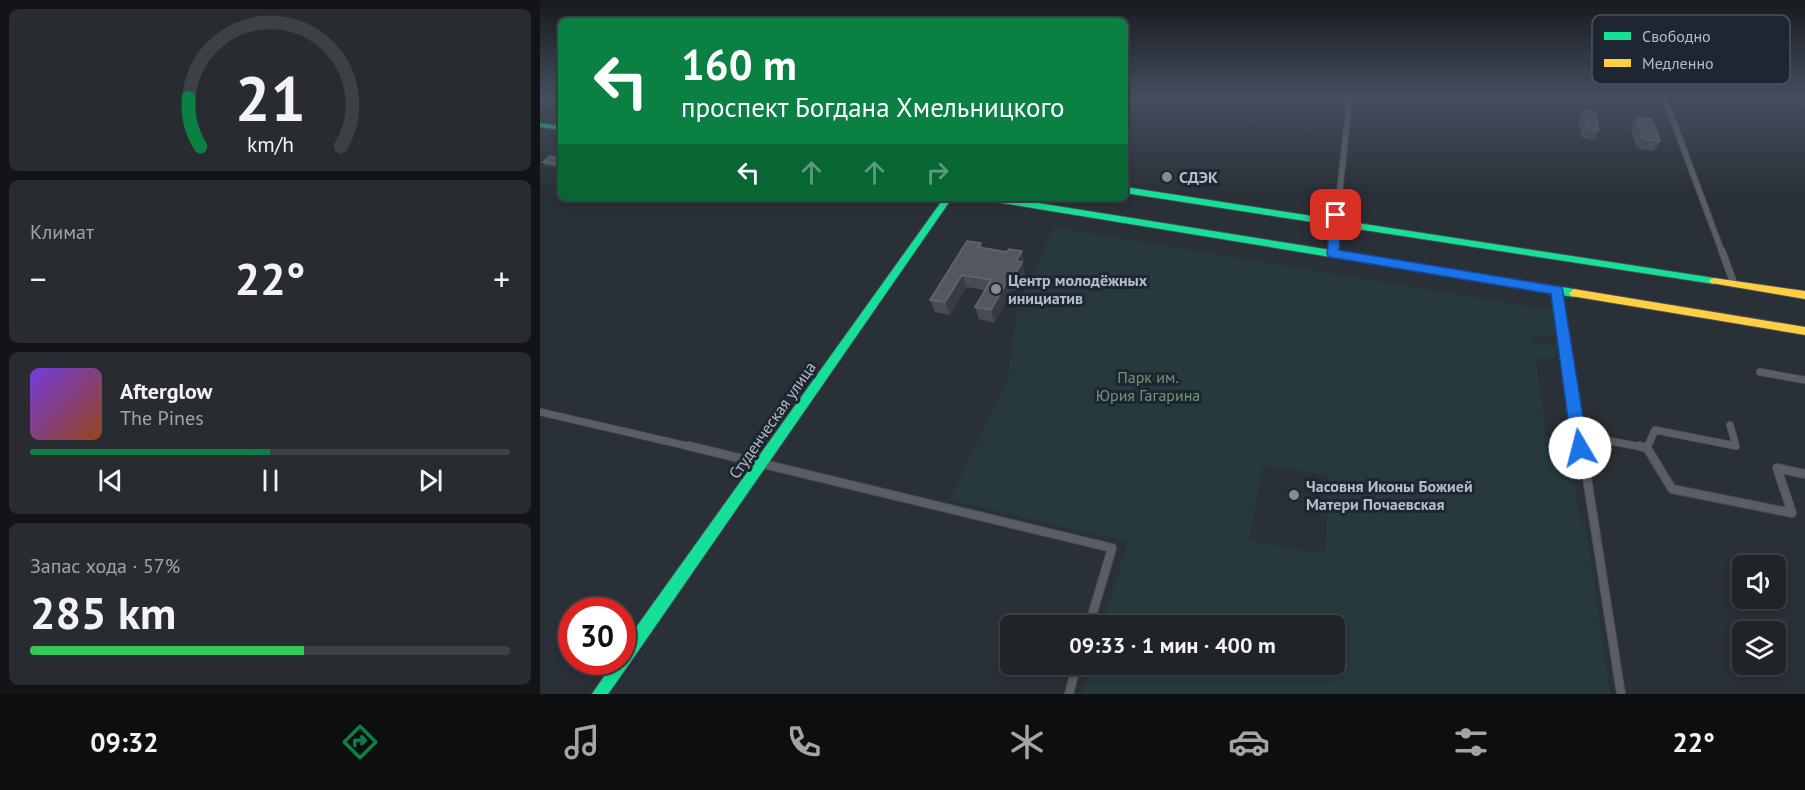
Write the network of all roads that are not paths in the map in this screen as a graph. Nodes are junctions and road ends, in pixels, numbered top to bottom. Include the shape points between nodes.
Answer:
1 (1346, 128) edge
2 (1676, 128) edge
3 (1128, 190) edge
4 (946, 201) edge
5 (1008, 201) edge
6 (1336, 223) junction
7 (1333, 254) junction
8 (1734, 284) junction
9 (1557, 291) junction
10 (1805, 295) edge
11 (1805, 331) edge
12 (1760, 372) dead end
13 (1805, 380) edge
14 (540, 412) edge
15 (1730, 425) dead end
16 (1578, 435) junction
17 (1647, 448) junction
18 (760, 463) junction
19 (1805, 474) edge
20 (1092, 615) edge
21 (636, 641) edge
22 (612, 675) edge
23 (1074, 675) edge
24 (599, 694) edge
25 (1069, 694) edge
26 (1621, 694) edge

1 - 6 street
2 - 8 street
3 - 6 main road
4 - 18 main road, Студенческая улица
5 - 7 main road
6 - 7 street
6 - 8 main road
7 - 9 main road
8 - 10 main road
9 - 11 main road
9 - 16 street
12 - 13 street
14 - 18 street
15 - 17 street via 1736,446 1655,430
16 - 17 street
16 - 26 street
17 - 19 street via 1672,489 1792,513 1777,468
18 - 20 street via 1112,548
18 - 21 main road, Студенческая улица
22 - 24 main road, Студенческая улица
23 - 25 street

